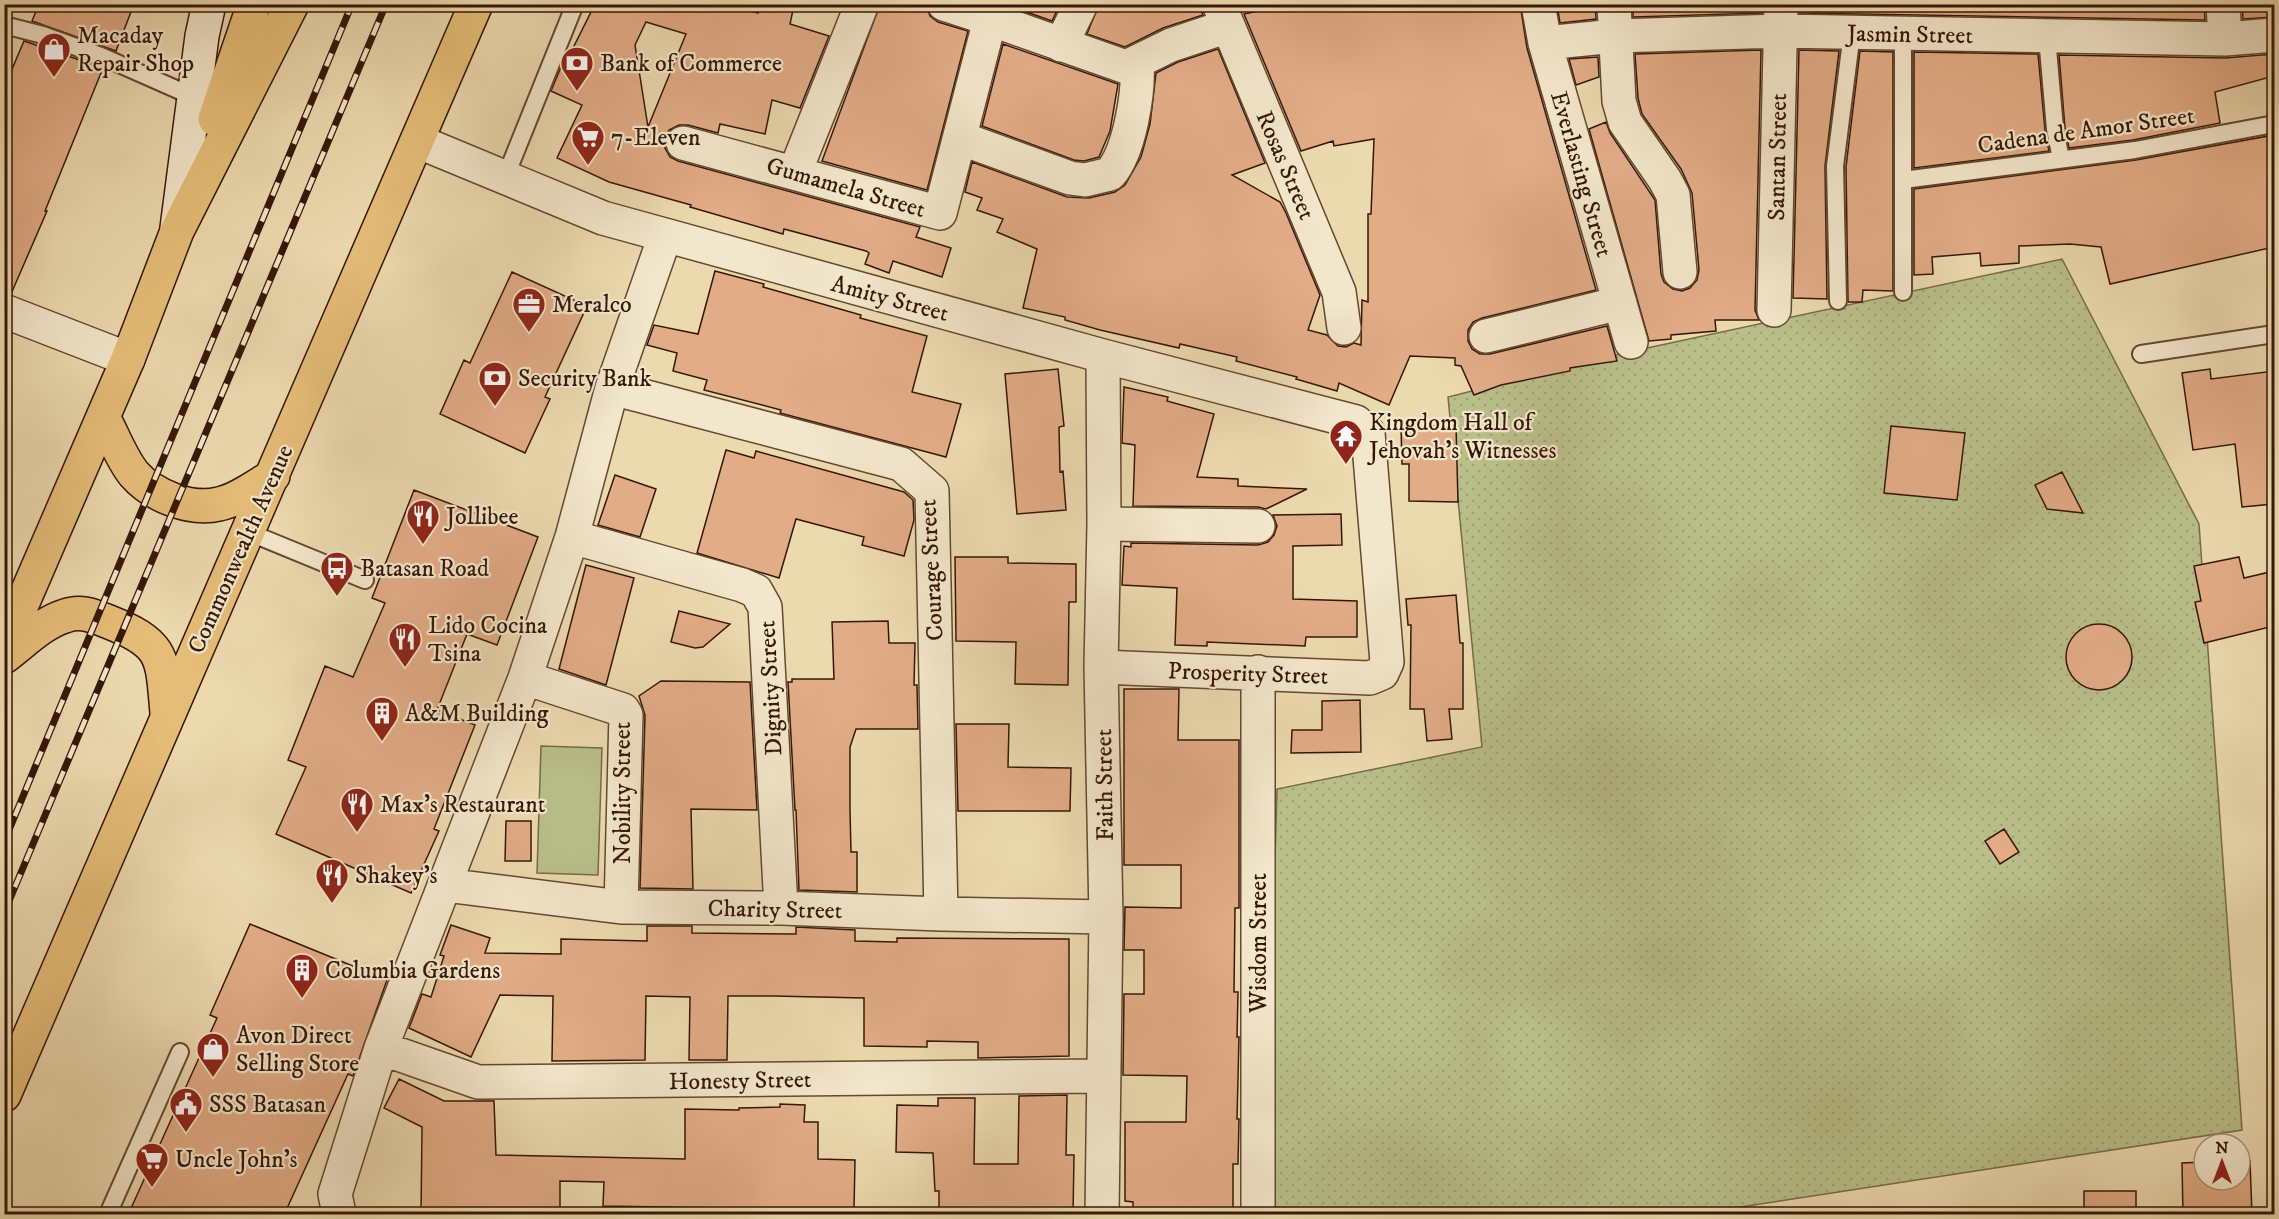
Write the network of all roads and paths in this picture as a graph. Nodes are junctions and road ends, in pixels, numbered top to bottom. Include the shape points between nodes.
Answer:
1 (209, 4) edge
2 (254, 4) edge
3 (292, 4) edge
4 (476, 4) edge
5 (575, 4) edge
6 (862, 4) edge
7 (944, 4) edge
8 (1081, 4) edge
9 (1538, 4) edge
10 (2223, 4) edge
11 (992, 11) edge
12 (1224, 15) edge
13 (1780, 18) edge
14 (1614, 20) edge
15 (4, 25) edge
16 (1852, 33) junction
17 (1903, 35) junction
18 (2274, 35) edge
19 (2047, 37) junction
20 (2225, 39) junction
21 (1545, 43) junction
22 (1061, 45) junction
23 (1137, 63) junction
24 (194, 97) junction
25 (2274, 124) edge
26 (960, 138) junction
27 (417, 141) junction
28 (683, 143) dead end
29 (2061, 159) junction
30 (795, 172) junction
31 (505, 178) junction
32 (1903, 180) junction
33 (177, 231) junction
34 (665, 236) junction
35 (1680, 272) dead end
36 (1903, 292) dead end
37 (1838, 301) dead end
38 (1620, 303) junction
39 (1773, 310) dead end
40 (4, 311) edge
41 (1344, 328) dead end
42 (2274, 334) edge
43 (1486, 336) dead end
44 (1631, 342) dead end
45 (2141, 354) dead end
46 (1103, 356) junction
47 (128, 359) junction
48 (612, 388) junction
49 (103, 417) junction
50 (273, 476) junction
51 (1104, 524) junction
52 (1258, 526) dead end
53 (248, 532) junction
54 (572, 537) junction
55 (365, 580) dead end
56 (6, 640) edge
57 (1387, 662) joint
58 (1101, 667) junction
59 (1258, 672) junction
60 (525, 678) junction
61 (168, 715) junction
62 (444, 885) junction
63 (621, 907) junction
64 (781, 908) junction
65 (941, 914) junction
66 (1106, 917) junction
67 (381, 1048) junction
68 (180, 1052) dead end
69 (1104, 1076) junction
70 (4, 1095) edge
71 (108, 1215) edge
72 (339, 1215) edge
73 (1102, 1215) edge
74 (1258, 1215) edge

1 - 24 street
2 - 33 main road
3 - 33 main road
4 - 27 main road, Commonwealth Avenue
5 - 31 lane
6 - 30 street
7 - 11 street
8 - 22 street
9 - 21 street, Everlasting Street
10 - 20 street
11 - 22 street
11 - 26 street, Gumamela Street
12 - 23 street
12 - 41 street, Rosas Street via 1338,292
13 - 14 street, Jasmin Street
13 - 16 street, Jasmin Street
13 - 39 street, Santan Street
14 - 21 street, Jasmin Street
14 - 35 street via 1619,101 1626,122 1672,195
15 - 24 lane via 101,56
16 - 17 street, Jasmin Street
16 - 37 lane via 1835,166
17 - 19 street, Jasmin Street
17 - 32 lane
18 - 20 street, Jasmin Street
19 - 20 street, Jasmin Street
19 - 29 lane
21 - 38 street, Everlasting Street
22 - 23 street via 1119,66
23 - 26 street via 1136,96 1124,152 1110,174 1084,180 1070,178
24 - 33 street
25 - 29 lane, Cadena de Amor Street via 2135,150
26 - 30 street, Gumamela Street via 940,213
27 - 31 street, Amity Street
27 - 50 main road, Commonwealth Avenue
28 - 30 street, Gumamela Street
29 - 32 lane, Cadena de Amor Street
31 - 34 street, Amity Street via 603,218
32 - 36 lane
33 - 47 main road
34 - 46 street, Amity Street
34 - 48 street
38 - 43 street
38 - 44 street, Everlasting Street
40 - 47 street
42 - 45 lane
46 - 51 street, Faith Street
46 - 57 street, Amity Street via 1356,422 1368,433
47 - 49 main road
48 - 54 street
48 - 65 street, Courage Street via 901,464 932,491
49 - 50 main road via 134,474 159,493 180,501 199,506 219,504
49 - 56 main road
50 - 53 main road, Commonwealth Avenue
51 - 52 street
51 - 58 street, Faith Street
53 - 55 lane
53 - 61 main road, Commonwealth Avenue
54 - 60 street
54 - 64 street, Dignity Street via 756,591 765,607
56 - 61 main road via 67,615 87,613 136,633 158,657
57 - 59 street, Prosperity Street via 1382,673 1370,678
58 - 59 street, Prosperity Street
58 - 66 street, Faith Street
59 - 74 street, Wisdom Street
60 - 62 street
60 - 63 street, Nobility Street via 623,710 627,715
61 - 70 main road, Commonwealth Avenue
62 - 63 street, Charity Street
62 - 67 street
63 - 64 street, Charity Street
64 - 65 street, Charity Street
65 - 66 street, Charity Street
66 - 69 street, Faith Street
67 - 69 street, Honesty Street via 478,1082
67 - 72 street via 335,1194
68 - 71 lane
69 - 73 street, Faith Street

